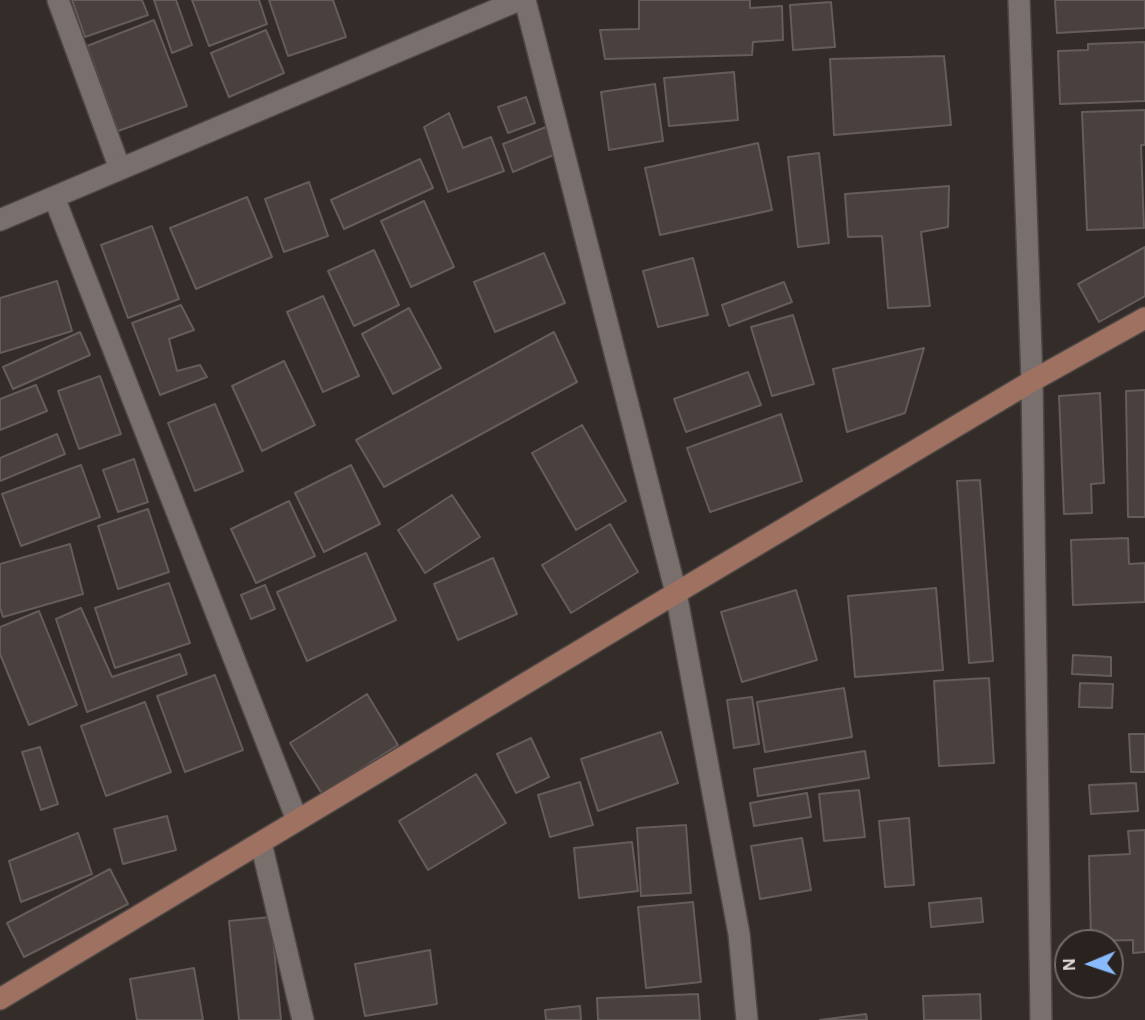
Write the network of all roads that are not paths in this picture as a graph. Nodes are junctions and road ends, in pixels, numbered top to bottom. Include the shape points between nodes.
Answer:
1 (58, 0) edge
2 (519, 0) edge
3 (525, 0) edge
4 (1019, 0) edge
5 (120, 169) junction
6 (54, 197) junction
7 (0, 220) edge
8 (1145, 318) edge
9 (1032, 381) junction
10 (676, 593) junction
11 (297, 820) junction
12 (261, 843) junction
13 (0, 999) edge
14 (303, 1020) edge
15 (747, 1020) edge
16 (1041, 1020) edge

1 - 5 street
2 - 5 street
3 - 10 street
4 - 9 street
5 - 6 street
6 - 7 street
6 - 11 street
8 - 9 street
9 - 10 street
9 - 16 street
10 - 11 street
10 - 15 street via 739,934
11 - 12 street
12 - 13 street
12 - 14 street

